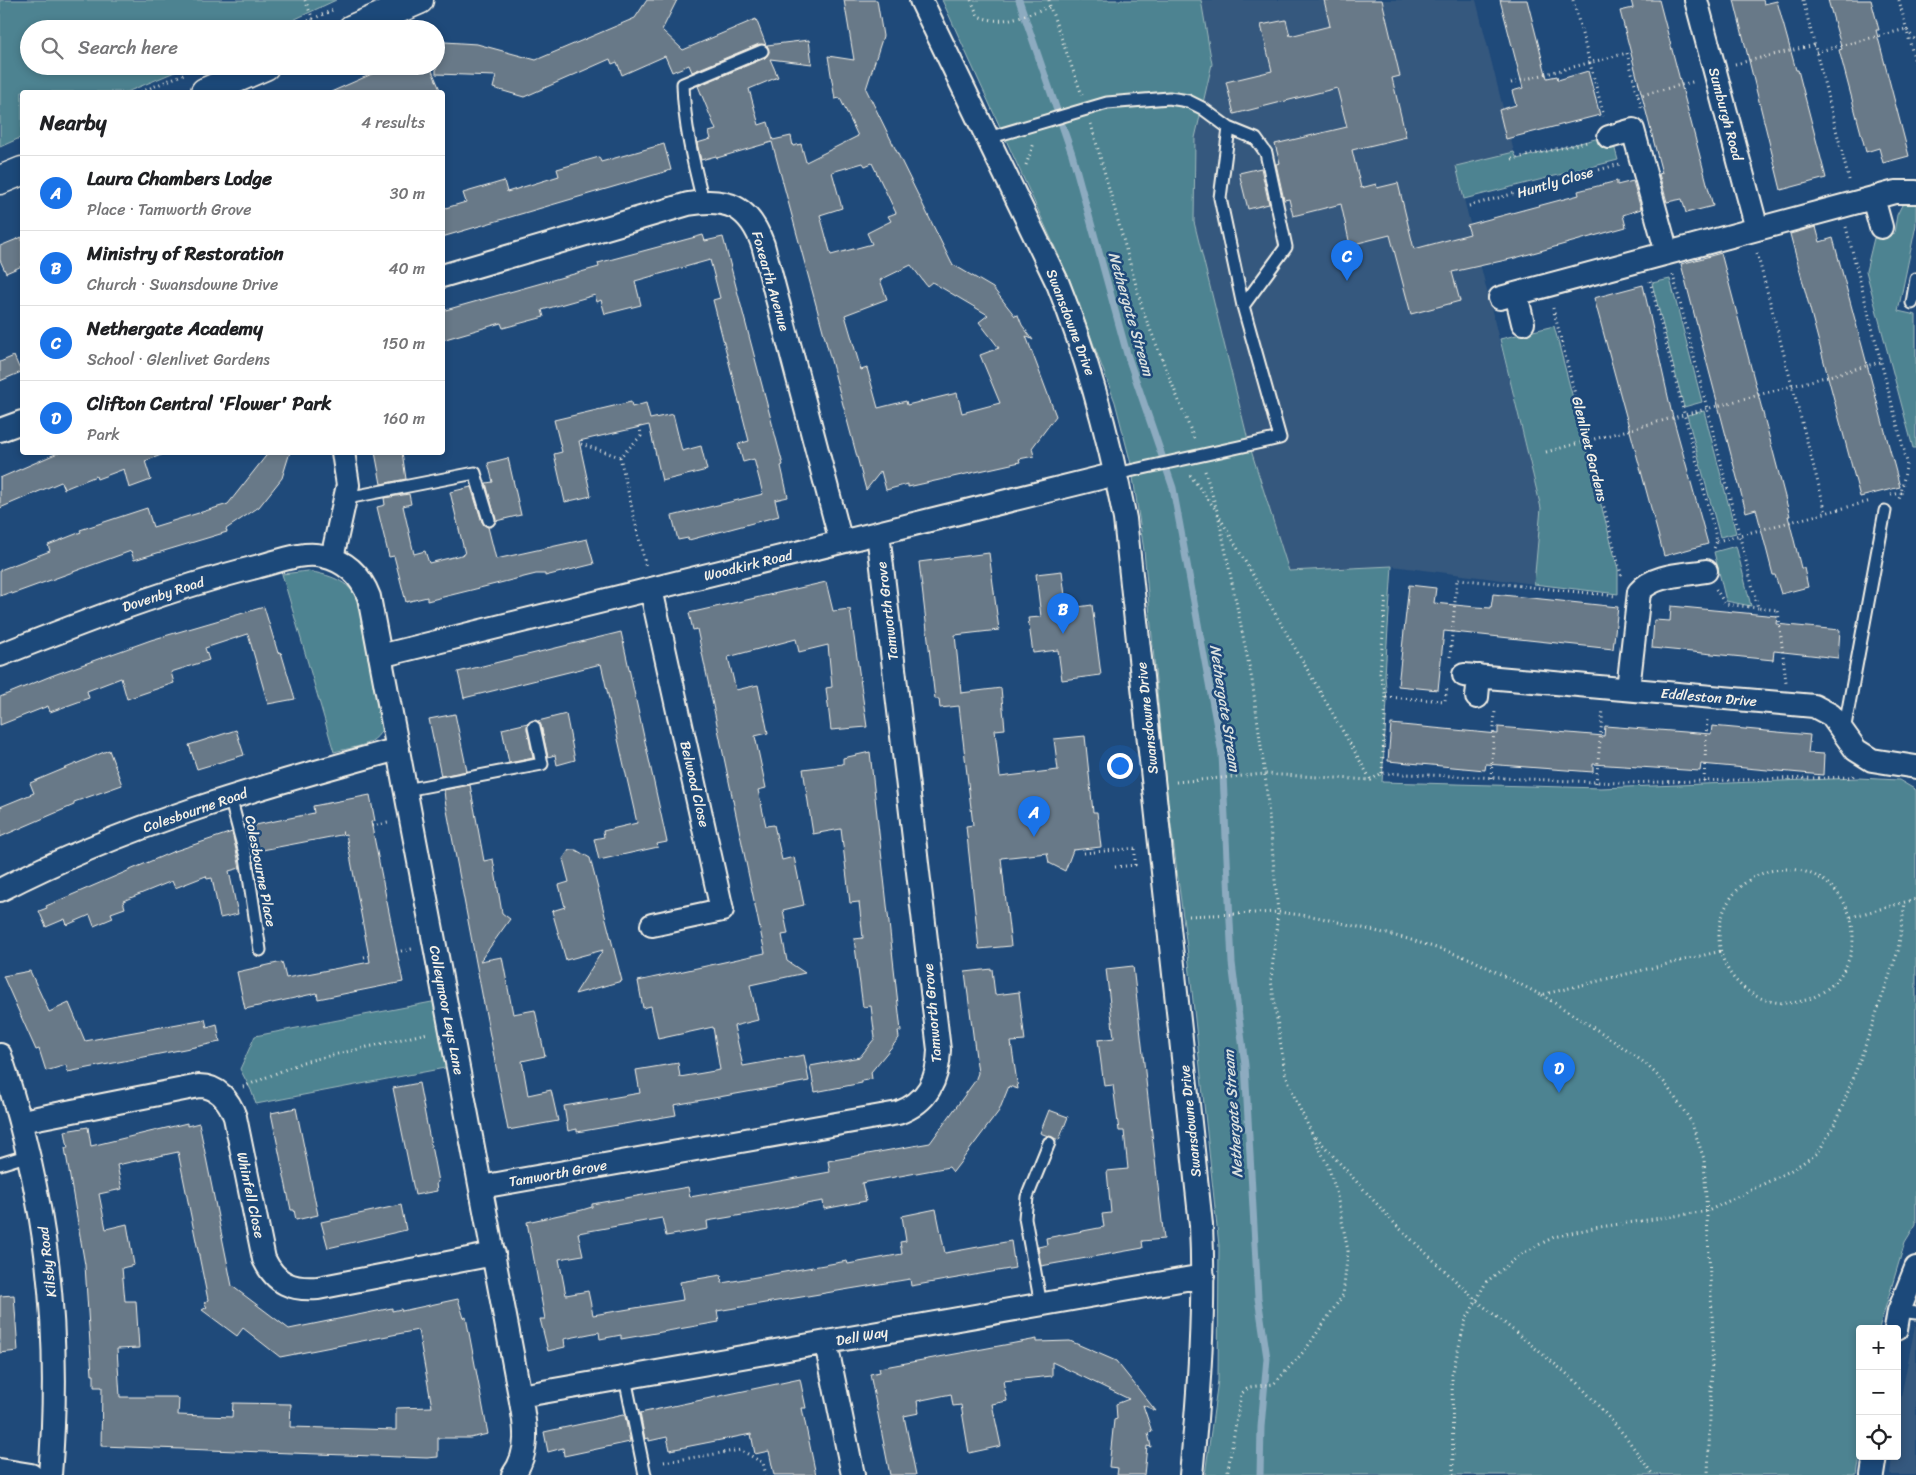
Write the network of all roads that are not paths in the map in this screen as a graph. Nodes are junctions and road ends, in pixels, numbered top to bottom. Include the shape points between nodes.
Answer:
1 (419, 0) edge
2 (921, 0) edge
3 (1696, 0) edge
4 (346, 18) edge
5 (762, 51) dead end
6 (226, 75) edge
7 (200, 81) edge
8 (1229, 128) junction
9 (1609, 136) road end
10 (988, 138) junction
11 (20, 172) edge
12 (0, 180) edge
13 (1916, 192) edge
14 (703, 201) junction
15 (1856, 202) junction
16 (1881, 227) dead end
17 (1754, 230) junction
18 (1667, 253) junction
19 (445, 275) edge
20 (1916, 278) edge
21 (1912, 303) dead end
22 (1243, 306) junction
23 (1523, 323) dead end
24 (20, 423) edge
25 (0, 430) edge
26 (343, 455) edge
27 (1116, 474) junction
28 (347, 498) junction
29 (1886, 512) road end
30 (488, 520) dead end
31 (878, 533) junction
32 (841, 542) junction
33 (332, 558) junction
34 (1706, 571) road end
35 (651, 589) junction
36 (0, 655) edge
37 (380, 656) junction
38 (1469, 679) road end
39 (1628, 689) junction
40 (534, 727) dead end
41 (1844, 732) junction
42 (398, 749) junction
43 (1916, 767) edge
44 (406, 790) junction
45 (230, 797) junction
46 (0, 890) edge
47 (652, 925) dead end
48 (260, 950) dead end
49 (0, 1055) edge
50 (22, 1121) junction
51 (1050, 1143) dead end
52 (29, 1155) junction
53 (0, 1164) edge
54 (481, 1187) junction
55 (494, 1254) junction
56 (1916, 1268) edge
57 (1203, 1276) junction
58 (1041, 1305) junction
59 (1903, 1318) edge
60 (826, 1343) junction
61 (625, 1378) junction
62 (520, 1396) junction
63 (1874, 1460) edge
64 (0, 1470) edge
65 (31, 1475) edge
66 (50, 1475) edge
67 (513, 1475) edge
68 (645, 1475) edge
69 (853, 1475) edge
70 (1191, 1475) edge
71 (1872, 1475) edge

1 - 4 street
2 - 10 street, Swansdowne Drive
3 - 17 street, Sumburgh Road
5 - 14 lane via 683,84 689,144
6 - 7 street
8 - 10 lane via 1197,105 1169,98 1107,103
8 - 22 lane via 1220,198
8 - 22 lane via 1256,139 1266,153 1286,247
9 - 18 street via 1633,130
10 - 27 street, Swansdowne Drive via 1074,323 1100,404
11 - 12 street
13 - 15 street via 1895,192
14 - 19 street, Foxearth Avenue
14 - 32 street, Foxearth Avenue via 717,201 738,208 758,230
15 - 16 street
15 - 17 street
17 - 18 street
18 - 23 street via 1508,296
20 - 21 lane
22 - 27 lane via 1280,438
24 - 25 street
26 - 28 street
27 - 31 street, Woodkirk Road
27 - 57 street, Swansdowne Drive via 1126,528 1154,785 1201,1225
28 - 30 lane via 475,473
28 - 33 street
29 - 41 lane
31 - 32 street, Woodkirk Road
31 - 54 street, Tamworth Grove via 938,1050 937,1073 928,1094 910,1109 898,1113
32 - 35 street, Woodkirk Road
33 - 36 street, Dovenby Road via 293,557 198,582 128,605
33 - 37 street, Colleymoor Leys Lane via 354,572 365,587
34 - 39 street via 1649,582 1630,599
35 - 37 street, Woodkirk Road
35 - 47 street, Belwood Close via 722,910
37 - 42 street, Colleymoor Leys Lane
38 - 39 street, Eddleston Drive
39 - 41 street, Eddleston Drive via 1814,706 1832,715
40 - 44 lane via 542,764
41 - 43 street, Eddleston Drive via 1856,750 1872,760
42 - 44 street, Colleymoor Leys Lane
42 - 45 street, Colesbourne Road
44 - 54 street, Colleymoor Leys Lane
45 - 46 street, Colesbourne Road via 70,856
45 - 48 lane, Colesbourne Place via 244,850
49 - 50 street, Kilsby Road
50 - 52 street, Kilsby Road
50 - 55 street, Whinfell Close via 199,1086 214,1089 226,1099 235,1117 264,1259 270,1271 286,1286 318,1288
51 - 58 lane via 1027,1197 1025,1218
52 - 53 lane
52 - 66 street, Kilsby Road via 50,1270 53,1310
54 - 55 street, Colleymoor Leys Lane
55 - 62 street, Colleymoor Leys Lane
56 - 59 street
57 - 58 street, Dell Way
57 - 70 street, Swansdowne Drive via 1200,1382
58 - 60 street, Dell Way
60 - 61 street, Dell Way
60 - 69 street
61 - 62 street, Dell Way
61 - 68 lane
62 - 67 street, Colleymoor Leys Lane via 526,1440
63 - 71 street
64 - 65 street

